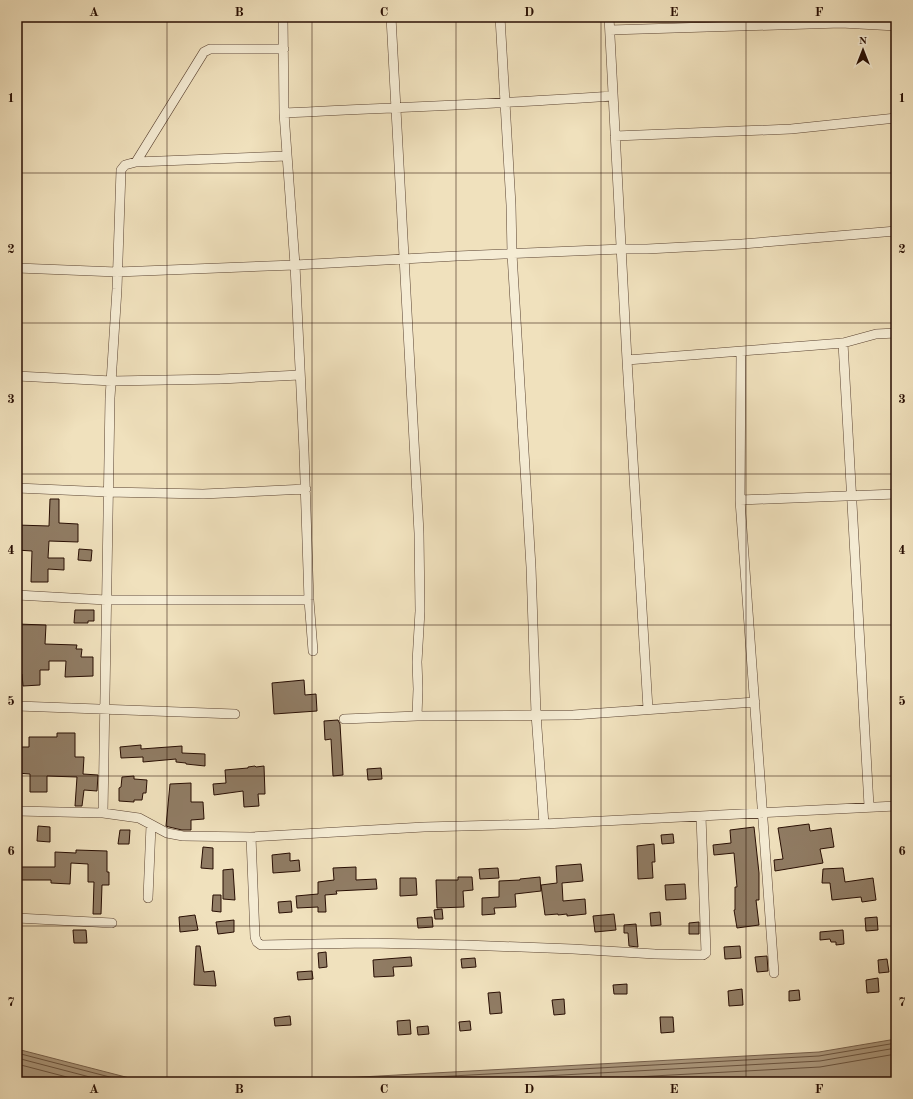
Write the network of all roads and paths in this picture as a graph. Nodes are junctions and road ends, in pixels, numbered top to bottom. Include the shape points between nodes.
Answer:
1 (283, 17) edge
2 (391, 17) edge
3 (500, 17) edge
4 (609, 17) edge
5 (896, 26) edge
6 (610, 30) junction
7 (284, 49) junction
8 (612, 96) junction
9 (505, 104) junction
10 (395, 107) junction
11 (284, 114) junction
12 (896, 118) edge
13 (616, 136) junction
14 (287, 156) junction
15 (136, 162) junction
16 (896, 231) edge
17 (622, 249) junction
18 (512, 254) junction
19 (404, 259) junction
20 (295, 265) junction
21 (17, 268) edge
22 (117, 272) junction
23 (896, 333) edge
24 (842, 343) junction
25 (741, 352) junction
26 (627, 360) junction
27 (300, 375) junction
28 (17, 376) edge
29 (112, 381) junction
30 (17, 488) edge
31 (306, 490) junction
32 (108, 492) junction
33 (896, 494) edge
34 (851, 496) junction
35 (740, 500) junction
36 (17, 595) edge
37 (106, 600) junction
38 (309, 600) junction
39 (313, 652) dead end
40 (755, 702) junction
41 (17, 706) edge
42 (648, 709) junction
43 (105, 710) junction
44 (235, 714) dead end
45 (536, 714) junction
46 (417, 716) junction
47 (344, 719) dead end
48 (869, 806) junction
49 (896, 806) edge
50 (17, 811) edge
51 (103, 813) junction
52 (763, 813) junction
53 (701, 816) junction
54 (544, 824) junction
55 (150, 825) junction
56 (251, 837) junction
57 (148, 898) dead end
58 (17, 918) edge
59 (112, 923) dead end
60 (774, 973) dead end

1 - 7 street
2 - 10 street
3 - 9 street
4 - 6 street
5 - 6 street via 841,23
6 - 8 street
7 - 11 street
7 - 15 street via 210,49 204,52
8 - 9 street
8 - 13 street
9 - 10 street
9 - 18 street
10 - 11 street
10 - 19 street
11 - 14 street
12 - 13 street via 791,129
13 - 17 street
14 - 15 street
14 - 20 street
15 - 22 street via 125,165 121,170
16 - 17 street via 742,244
17 - 18 street
17 - 26 street
18 - 19 street
18 - 45 street via 531,567
19 - 20 street
19 - 46 street via 419,533
20 - 22 street
20 - 27 street
21 - 22 street
22 - 29 street
23 - 24 street via 876,334
24 - 25 street
24 - 34 street
25 - 26 street
25 - 35 street
26 - 42 street
27 - 29 street
27 - 31 street
28 - 29 street
29 - 32 street
30 - 32 street
31 - 32 street via 203,494
31 - 38 street
32 - 37 street
33 - 34 street
34 - 35 street
34 - 48 street
35 - 40 street
36 - 37 street
37 - 38 street
37 - 43 street
38 - 39 street
40 - 42 street
40 - 52 street
41 - 43 street
42 - 45 street via 573,715
43 - 44 street
43 - 51 street
45 - 46 street
45 - 54 street
46 - 47 street
48 - 49 street
48 - 52 street
50 - 51 street
51 - 55 street via 139,818
52 - 53 street
52 - 60 street
53 - 54 street
53 - 56 street via 706,952 703,955 458,945 261,945 255,937
54 - 56 street via 424,827
55 - 56 street via 167,833 183,836
55 - 57 street
58 - 59 street

